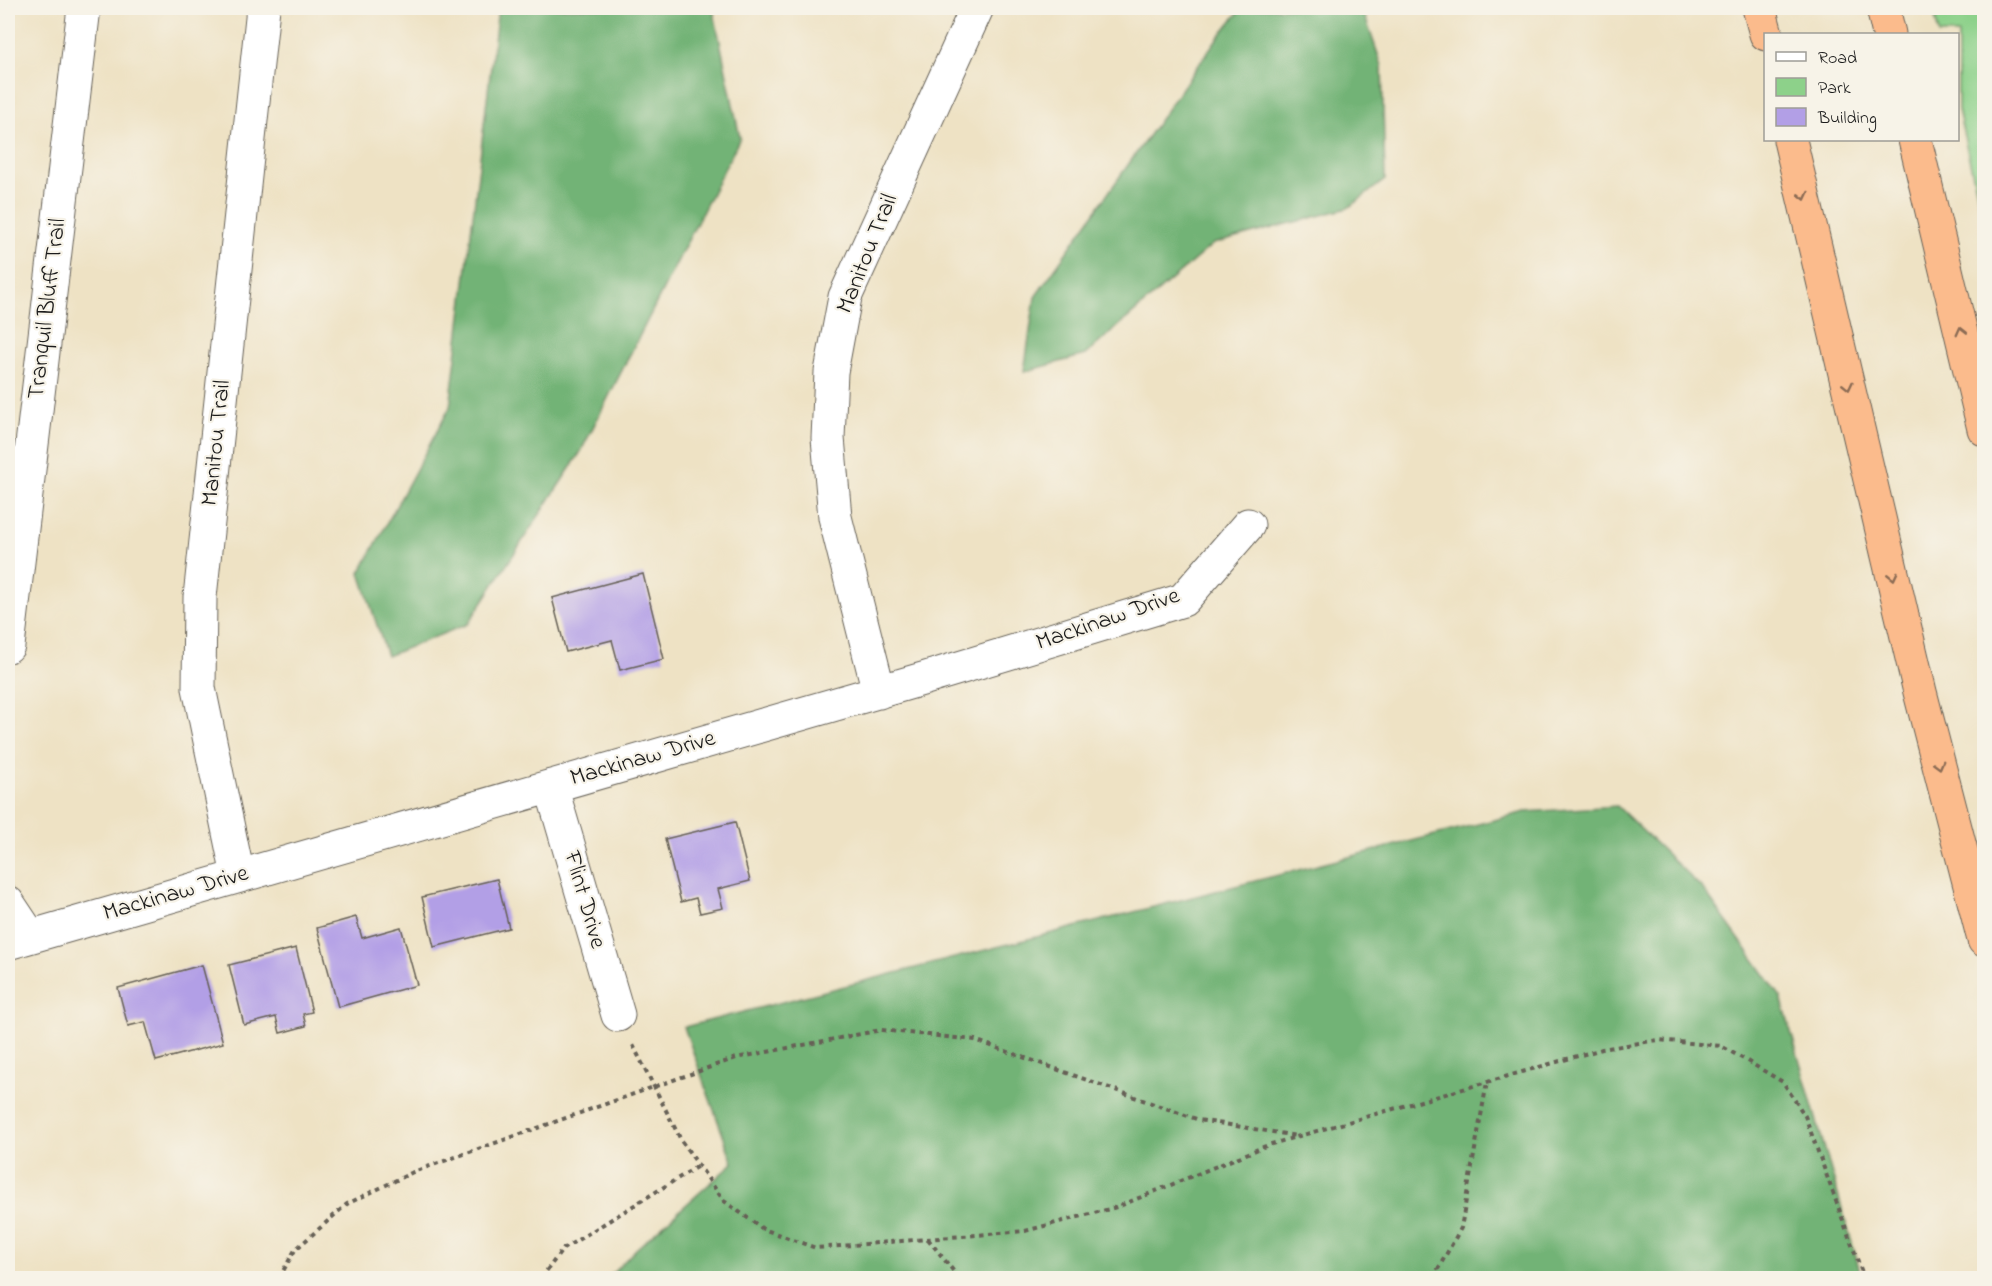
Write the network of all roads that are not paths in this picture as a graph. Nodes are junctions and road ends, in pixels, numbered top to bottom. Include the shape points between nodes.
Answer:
1 (84, 8) edge
2 (263, 8) edge
3 (977, 8) edge
4 (1759, 8) edge
5 (1883, 8) edge
6 (1766, 33) edge
7 (1889, 33) edge
8 (1790, 141) edge
9 (1915, 141) edge
10 (1984, 429) edge
11 (1248, 525) dead end
12 (8, 646) edge
13 (879, 692) junction
14 (551, 786) junction
15 (238, 876) junction
16 (8, 903) edge
17 (19, 940) edge
18 (1984, 940) edge
19 (618, 1015) road end

1 - 12 street, Tranquil Bluff Trail
2 - 15 street, Manitou Trail via 200,597 199,688
3 - 13 street, Manitou Trail via 846,297 831,372 828,438 835,517
4 - 6 highway
5 - 7 highway
8 -> 18 highway via 1920,692
10 -> 9 highway
11 - 13 street, Mackinaw Drive via 1182,600
13 - 14 street, Mackinaw Drive
14 - 15 street, Mackinaw Drive
14 - 19 street, Flint Drive
15 - 17 street, Mackinaw Drive
16 - 17 street

